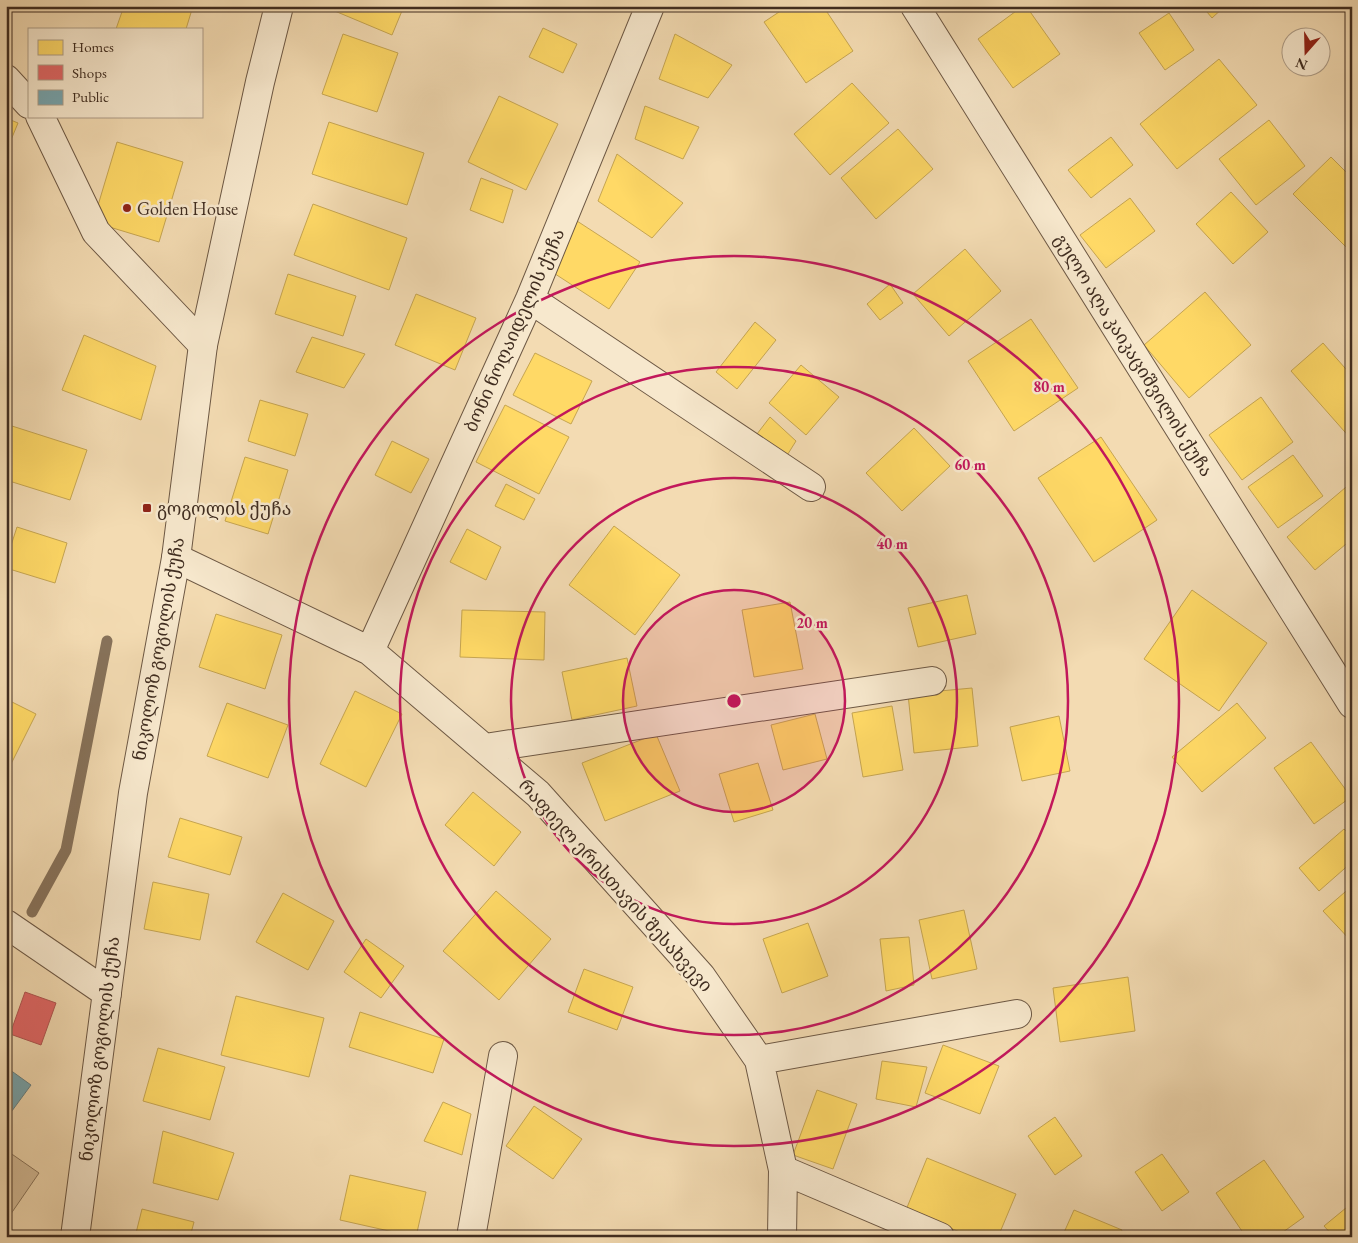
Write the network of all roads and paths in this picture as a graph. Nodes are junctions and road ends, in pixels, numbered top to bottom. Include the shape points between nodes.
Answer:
1 (279, 6) edge
2 (650, 6) edge
3 (916, 6) edge
4 (6, 79) edge
5 (28, 103) edge
6 (41, 118) edge
7 (530, 299) junction
8 (203, 345) junction
9 (811, 487) dead end
10 (176, 558) junction
11 (370, 650) junction
12 (932, 681) dead end
13 (1352, 704) edge
14 (485, 748) junction
15 (6, 924) edge
16 (107, 993) junction
17 (1017, 1014) dead end
18 (503, 1056) dead end
19 (759, 1060) junction
20 (783, 1170) junction
21 (75, 1237) edge
22 (471, 1237) edge
23 (782, 1237) edge
24 (940, 1237) edge

1 - 8 street, ნიკოლოზ გოგოლის ქუჩა
2 - 7 street, ბონი ნოღაიდელის ქუჩა
3 - 13 street, გულო აღა კაიკაციშვილის ქუჩა
4 - 5 street
6 - 8 street via 96,232
7 - 9 street
7 - 11 street, ბონი ნოღაიდელის ქუჩა
8 - 10 street, ნიკოლოზ გოგოლის ქუჩა
10 - 11 street, რაფიელ ერისთავის შესახვევი
10 - 16 street, ნიკოლოზ გოგოლის ქუჩა via 133,793
11 - 14 street, რაფიელ ერისთავის შესახვევი
12 - 14 street
14 - 19 street, რაფიელ ერისთავის შესახვევი via 538,794 701,976
15 - 16 street
16 - 21 street, ნიკოლოზ გოგოლის ქუჩა
17 - 19 street
18 - 22 street
19 - 20 street, რაფიელ ერისთავის შესახვევი
20 - 23 street, რაფიელ ერისთავის შესახვევი
20 - 24 street

